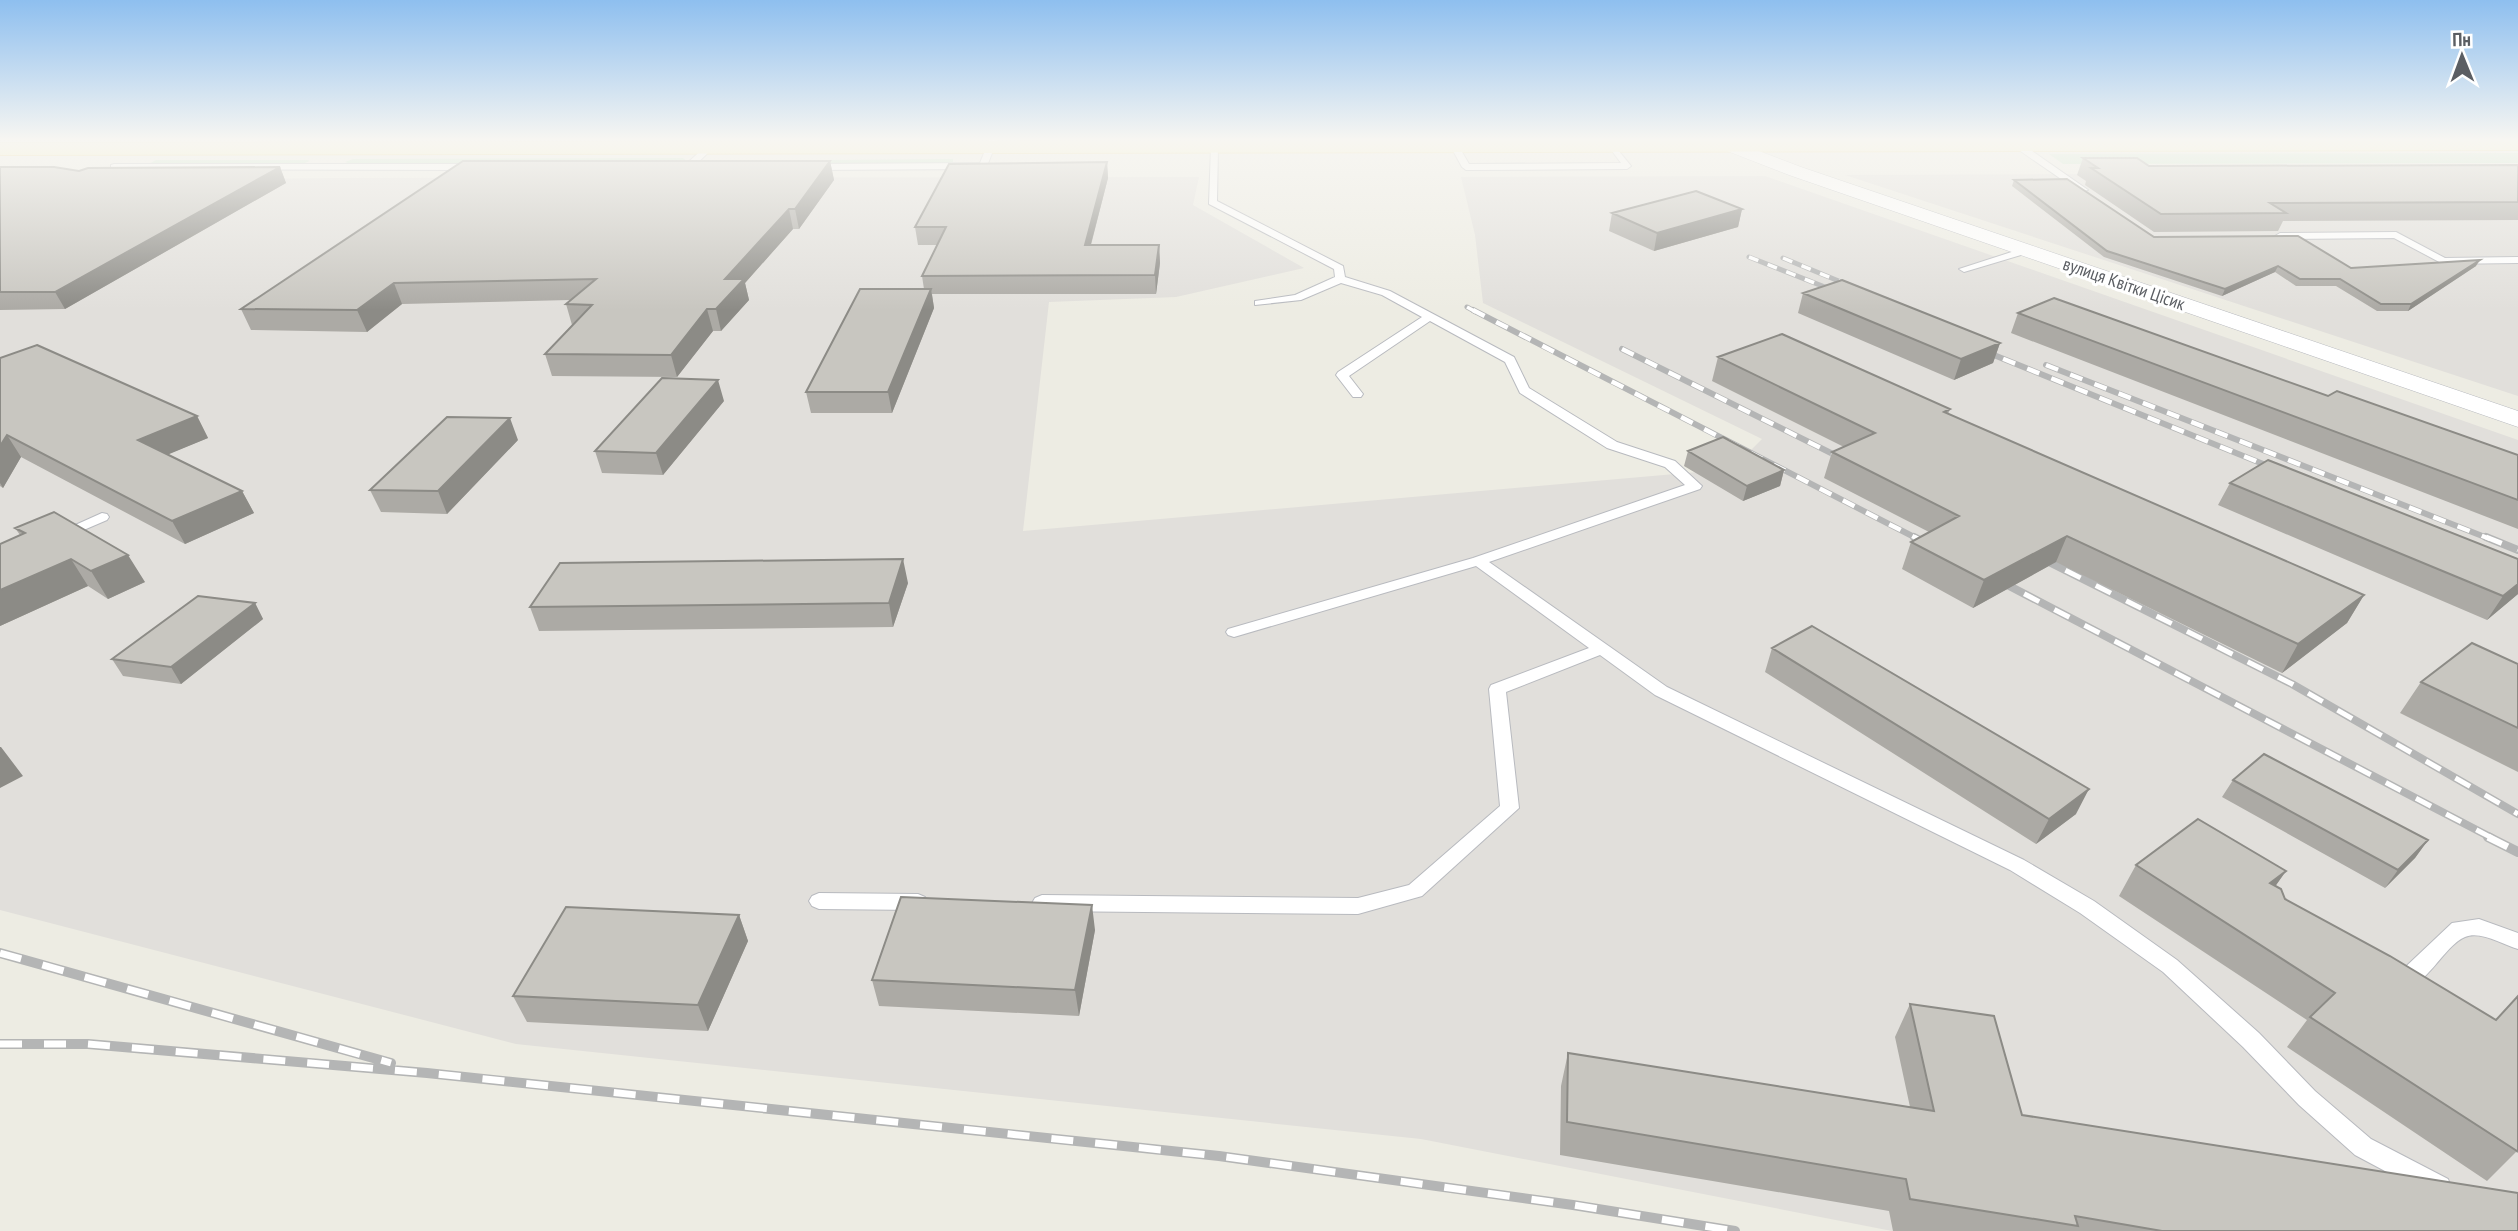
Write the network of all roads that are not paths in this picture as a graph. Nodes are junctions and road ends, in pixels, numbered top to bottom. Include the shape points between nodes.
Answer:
1 (1212, 195) edge
2 (1872, 195) edge
3 (2091, 195) edge
4 (2096, 199) edge
5 (2274, 236) edge
6 (2027, 250) junction
7 (2518, 260) edge
8 (1964, 269) dead end
9 (1340, 279) junction
10 (1259, 303) dead end
11 (1431, 316) junction
12 (1357, 394) dead end
13 (2518, 419) edge
14 (102, 517) dead end
15 (51, 539) edge
16 (1478, 561) junction
17 (1234, 632) dead end
18 (1601, 649) junction
19 (819, 901) dead end
20 (944, 902) edge
21 (1027, 903) edge
22 (2518, 941) edge
23 (2383, 981) edge
24 (2452, 1193) edge

1 - 9 lane via 1212,202 1339,268
2 - 6 street, вулиця Квітки Цісик
3 - 4 lane
5 - 7 lane via 2396,235 2443,261
6 - 8 lane
6 - 13 street, вулиця Квітки Цісик
9 - 10 lane via 1297,298
9 - 11 lane via 1386,293
11 - 12 lane via 1342,375
11 - 16 lane via 1510,360 1524,390 1612,445 1670,464 1695,485
14 - 15 lane
16 - 17 lane
16 - 18 lane
18 - 21 lane via 1497,689 1510,808 1415,891 1358,906
18 - 24 lane via 1661,691 2017,865 2087,906 2170,966 2363,1147
19 - 20 lane
22 - 23 lane via 2479,927 2459,929 2405,981

